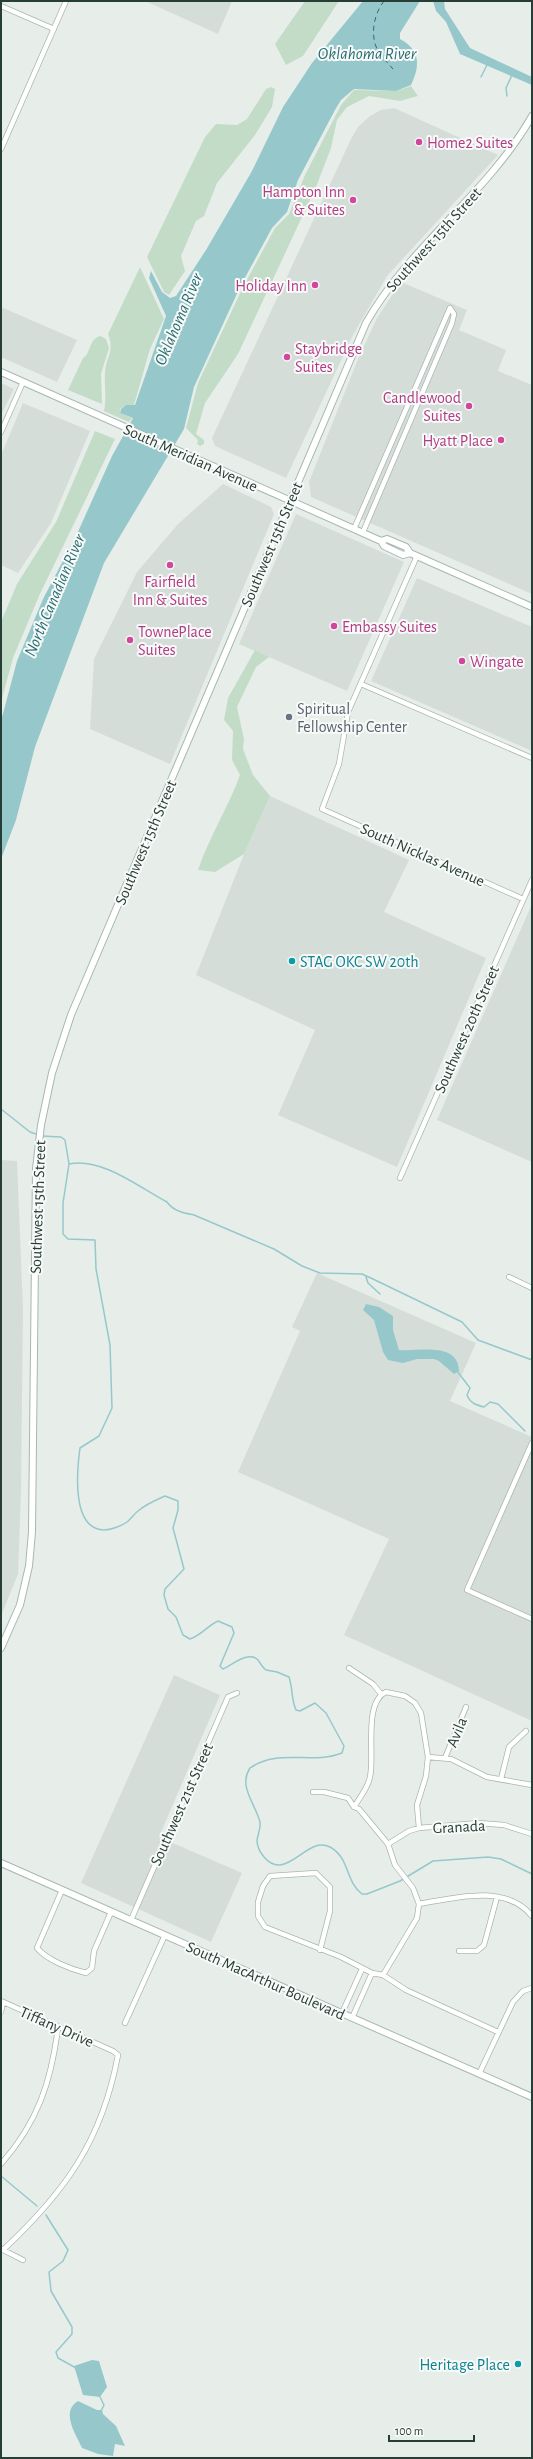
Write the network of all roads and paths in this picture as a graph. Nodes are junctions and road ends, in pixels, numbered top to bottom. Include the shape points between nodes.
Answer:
1 (66, 1) edge
2 (1, 6) edge
3 (54, 29) junction
4 (532, 116) edge
5 (1, 149) edge
6 (1, 372) edge
7 (23, 382) junction
8 (416, 387) junction
9 (423, 390) junction
10 (1, 432) edge
11 (383, 460) junction
12 (392, 464) junction
13 (371, 489) junction
14 (380, 493) junction
15 (290, 501) junction
16 (354, 529) junction
17 (363, 532) junction
18 (417, 556) junction
19 (532, 607) edge
20 (361, 684) junction
21 (532, 758) edge
22 (532, 880) edge
23 (524, 899) junction
24 (400, 1178) dead end
25 (509, 1277) dead end
26 (532, 1288) edge
27 (531, 1443) edge
28 (532, 1619) edge
29 (1, 1648) edge
30 (349, 1668) dead end
31 (237, 1692) dead end
32 (381, 1694) junction
33 (466, 1707) dead end
34 (526, 1731) dead end
35 (428, 1757) junction
36 (445, 1758) junction
37 (501, 1779) junction
38 (532, 1785) edge
39 (313, 1792) dead end
40 (354, 1807) junction
41 (419, 1828) junction
42 (532, 1834) edge
43 (388, 1844) junction
44 (1, 1863) edge
45 (62, 1890) junction
46 (497, 1897) junction
47 (419, 1904) junction
48 (111, 1912) junction
49 (532, 1916) edge
50 (130, 1920) junction
51 (165, 1935) junction
52 (320, 1950) junction
53 (459, 1951) dead end
54 (362, 1969) junction
55 (372, 1973) junction
56 (383, 1975) junction
57 (532, 1988) edge
58 (2, 2002) edge
59 (1, 2012) edge
60 (342, 2013) junction
61 (352, 2018) junction
62 (125, 2023) dead end
63 (58, 2028) junction
64 (498, 2032) junction
65 (479, 2074) junction
66 (532, 2097) edge
67 (1, 2164) edge
68 (2, 2250) edge
69 (23, 2260) dead end

1 - 3 street
2 - 3 street
3 - 5 street
4 - 15 main road, Southwest 15th Street via 496,167 410,260 379,300 355,348
6 - 7 main road, South Meridian Avenue
7 - 10 street
7 - 15 main road, South Meridian Avenue
8 - 9 street
8 - 9 street via 450,308 454,314 452,323
8 - 11 street
9 - 12 street
11 - 12 street
11 - 13 street
12 - 14 street
13 - 14 street
13 - 16 street
14 - 17 street
15 - 16 main road, South Meridian Avenue
15 - 29 main road, Southwest 15th Street via 71,1015 52,1073 36,1169 32,1532 29,1566 20,1605
16 - 17 main road, South Meridian Avenue
17 - 18 main road, South Meridian Avenue via 381,540 384,546 403,555 410,553
18 - 19 main road, South Meridian Avenue
18 - 20 street
20 - 21 street
20 - 23 street, South Nicklas Avenue via 345,720 339,764 322,809
22 - 23 street, Southwest 20th Street
23 - 24 street, Southwest 20th Street
25 - 26 street
27 - 28 street via 467,1590
30 - 32 street via 373,1684
31 - 50 street, Southwest 21st Street via 228,1697
32 - 35 street via 400,1693 418,1707 423,1721
32 - 40 street via 372,1718 370,1776
33 - 36 street, Avila
34 - 37 street via 509,1746
35 - 36 street
35 - 41 street via 426,1776 417,1805
36 - 37 street via 480,1774
37 - 38 street
39 - 40 street via 348,1798
40 - 43 street via 359,1809
41 - 42 street, Granada via 493,1824 511,1826
41 - 43 street, Granada
43 - 47 street via 395,1865 417,1896
44 - 45 main road, South MacArthur Boulevard
45 - 48 main road, South MacArthur Boulevard
45 - 48 street via 37,1948 43,1954 86,1973 92,1968 94,1951
46 - 47 street via 481,1894
46 - 49 street via 519,1905
46 - 53 street via 484,1946 477,1951
47 - 56 street via 417,1918
48 - 50 main road, South MacArthur Boulevard
50 - 51 main road, South MacArthur Boulevard
51 - 60 main road, South MacArthur Boulevard
51 - 62 street
52 - 52 street via 265,1928 258,1916 258,1902 263,1886 270,1876 316,1873 330,1887 330,1911
52 - 54 street via 341,1957
54 - 55 street
54 - 60 street
55 - 56 street
55 - 61 street
56 - 64 street via 406,1990
57 - 64 street via 523,1991 513,2002
58 - 59 street
58 - 63 street, Tiffany Drive
60 - 61 main road, South MacArthur Boulevard
61 - 65 main road, South MacArthur Boulevard
63 - 67 street via 53,2065 44,2097 26,2133
63 - 68 street, Tiffany Drive via 114,2051 118,2055 106,2102 79,2162 59,2192 32,2223
64 - 65 street
65 - 66 main road, South MacArthur Boulevard
68 - 69 street

